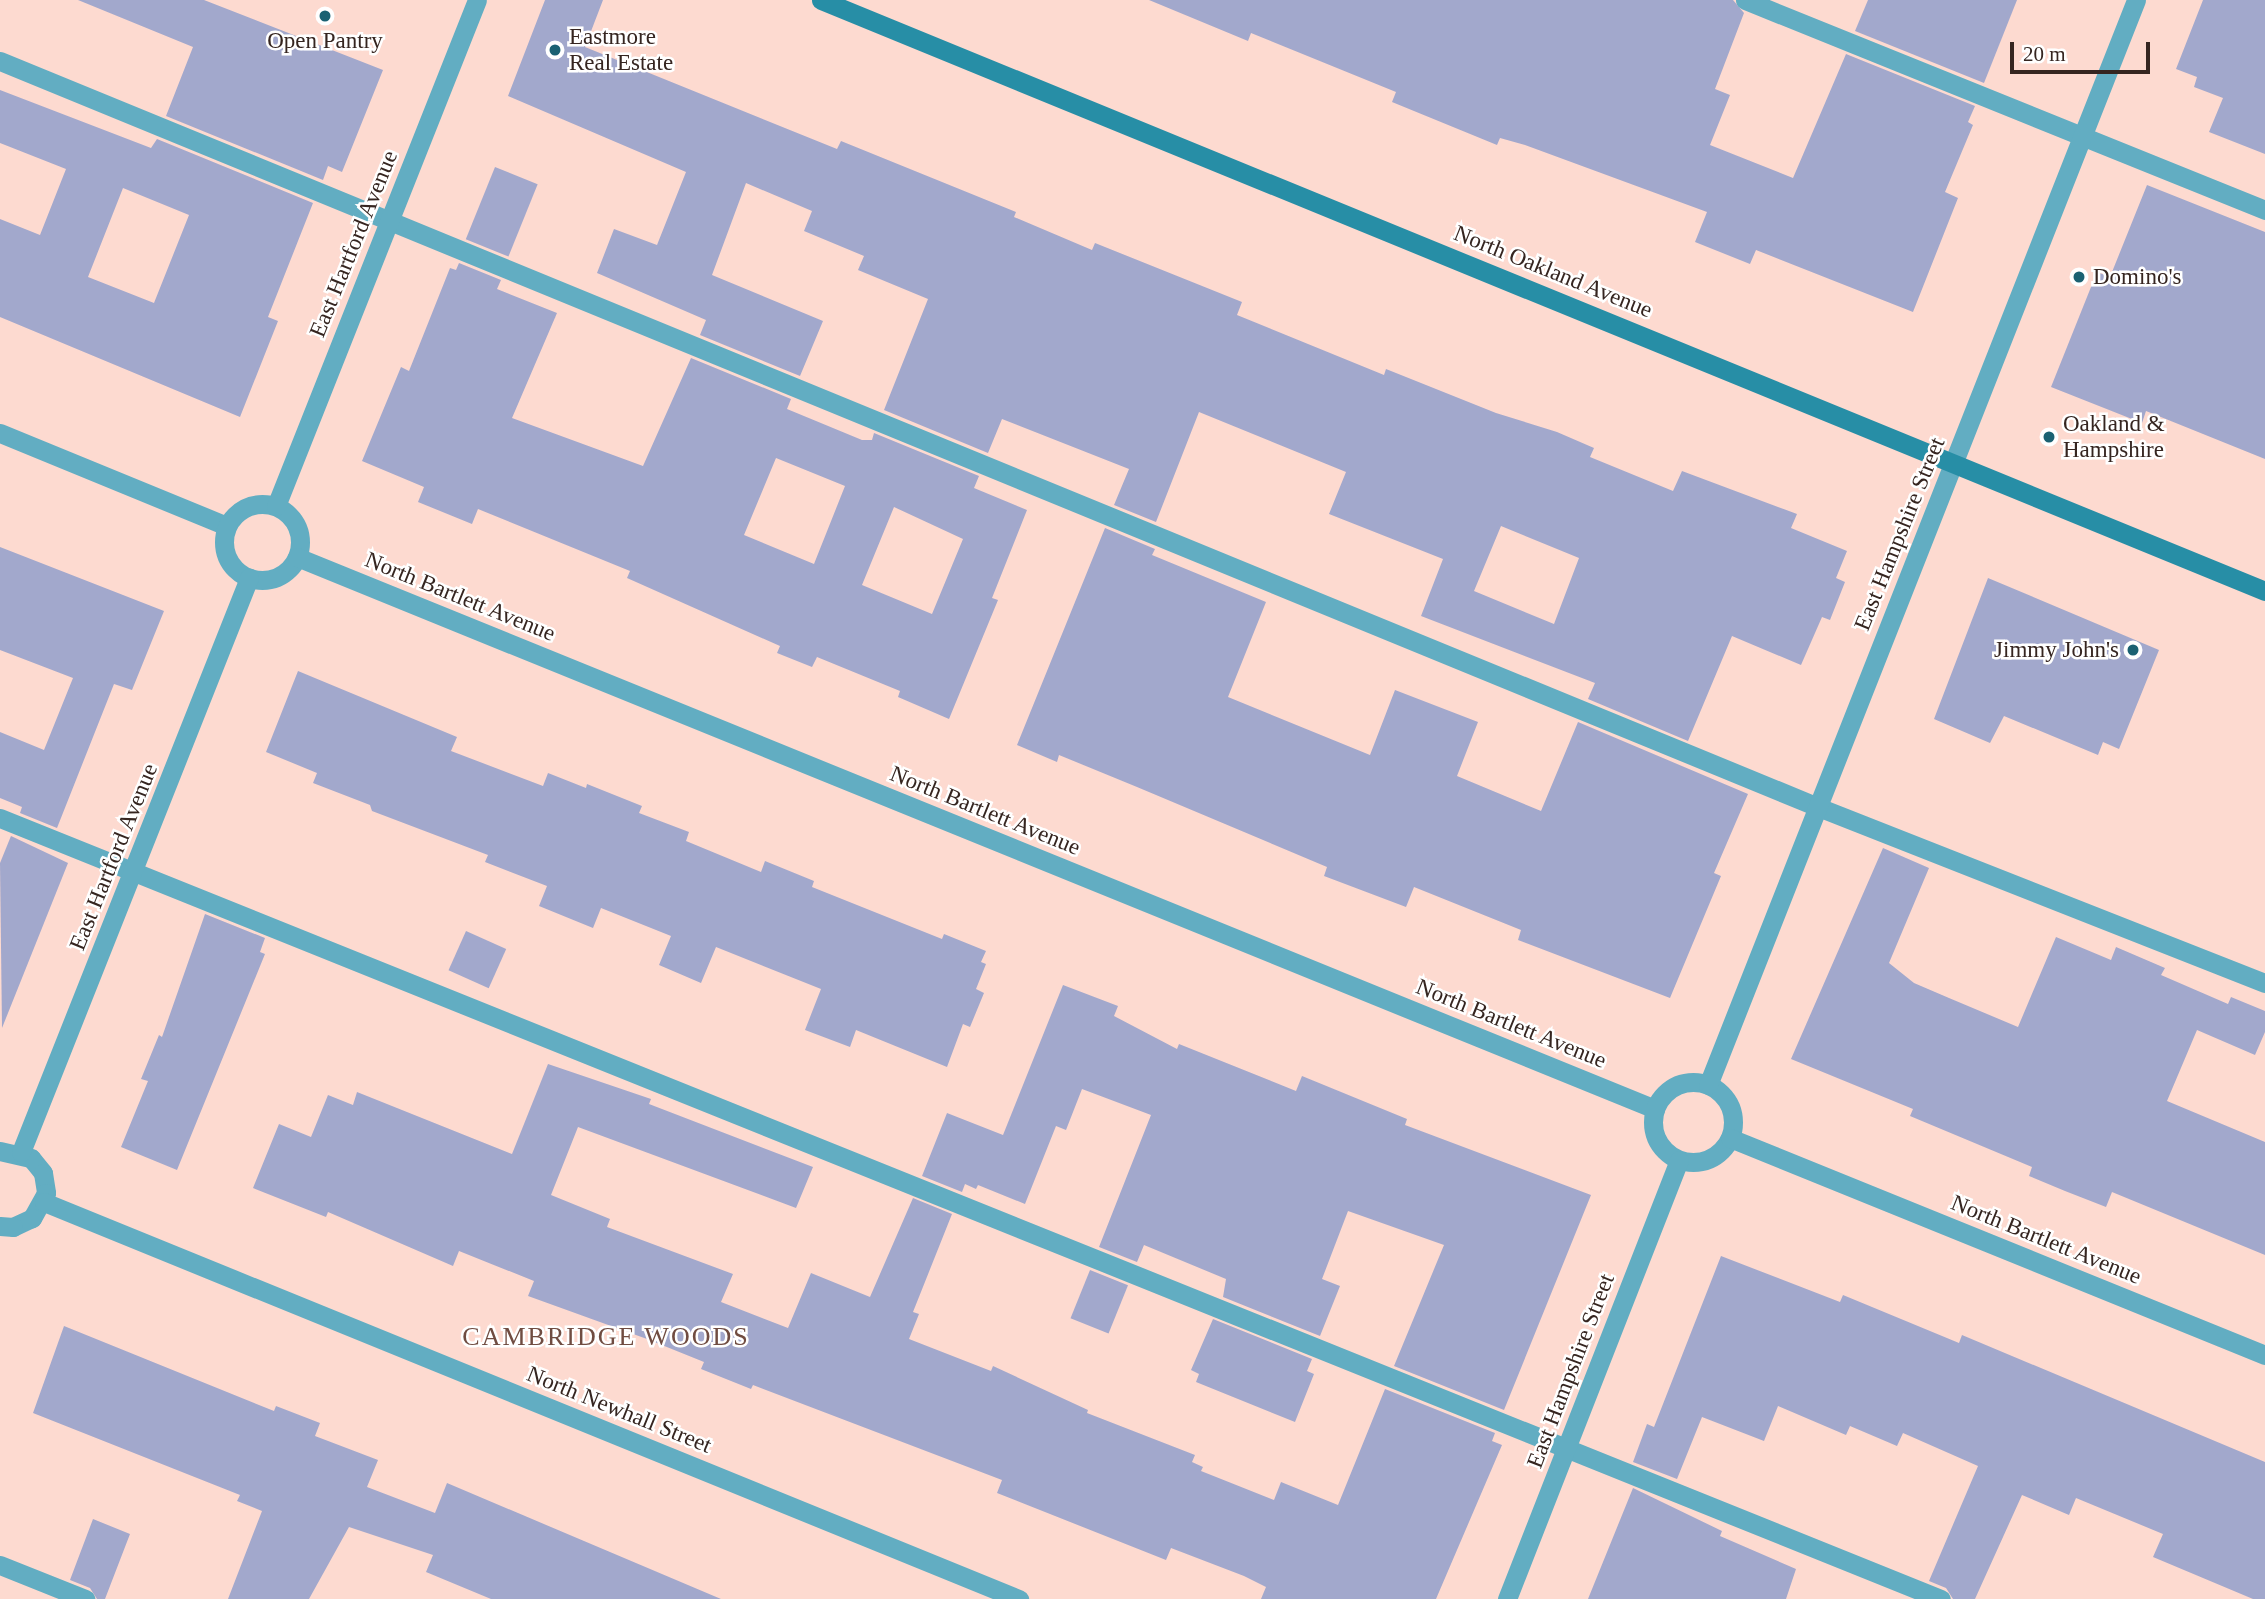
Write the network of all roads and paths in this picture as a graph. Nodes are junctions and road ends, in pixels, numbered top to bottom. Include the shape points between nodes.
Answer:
1 (477, 0) edge
2 (821, 0) edge
3 (1745, 0) edge
4 (2136, 0) edge
5 (0, 61) edge
6 (2083, 135) junction
7 (2265, 210) edge
8 (391, 220) junction
9 (0, 433) edge
10 (1955, 463) junction
11 (276, 506) junction
12 (227, 526) junction
13 (297, 557) junction
14 (249, 578) junction
15 (2265, 591) edge
16 (1818, 807) junction
17 (0, 818) edge
18 (136, 869) junction
19 (2265, 984) edge
20 (1708, 1085) junction
21 (1655, 1109) junction
22 (1730, 1138) junction
23 (0, 1151) edge
24 (21, 1152) junction
25 (1679, 1160) junction
26 (44, 1202) junction
27 (0, 1226) edge
28 (2265, 1355) edge
29 (1568, 1446) junction
30 (0, 1564) edge
31 (85, 1599) edge
32 (1020, 1599) edge
33 (1507, 1599) edge
34 (1941, 1599) edge

1 - 8 street, East Hartford Avenue
2 - 10 main road, North Oakland Avenue
3 - 6 street
4 - 6 street, East Hampshire Street
5 - 8 street
6 - 7 street
6 - 10 street, East Hampshire Street
8 - 11 street, East Hartford Avenue
8 - 16 street
9 - 12 street
10 - 15 main road, North Oakland Avenue
10 - 16 street, East Hampshire Street
11 - 12 street via 248,506
11 - 13 street via 298,527
12 - 14 street via 225,551 230,563
13 - 14 street via 272,579
13 - 21 street, North Bartlett Avenue
14 - 18 street, East Hartford Avenue
16 - 19 street
16 - 20 street, East Hampshire Street
17 - 18 street
18 - 24 street, East Hartford Avenue
18 - 29 street
20 - 21 street via 1680,1084 1662,1097
20 - 22 street via 1728,1102 1733,1123
21 - 25 street via 1656,1139
22 - 25 street via 1711,1158
22 - 28 street, North Bartlett Avenue
23 - 24 street
24 - 26 street via 43,1174
25 - 29 street, East Hampshire Street
26 - 27 street via 23,1223
26 - 32 street, North Newhall Street
29 - 33 street, East Hampshire Street
29 - 34 street
30 - 31 street

